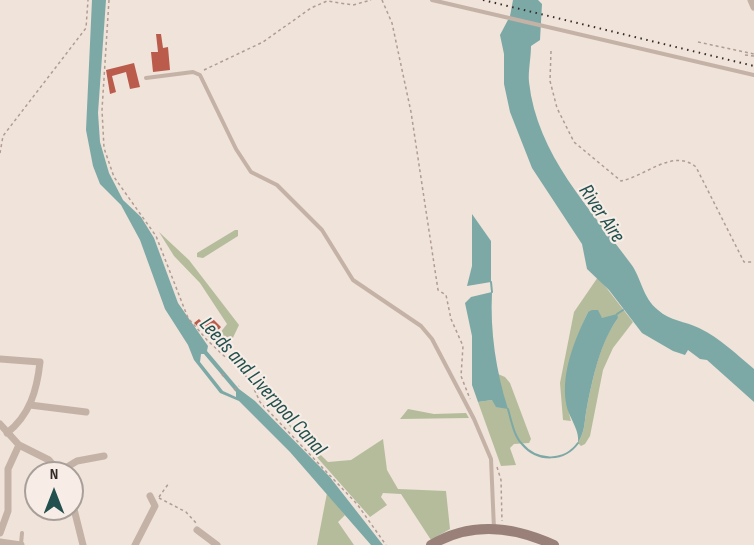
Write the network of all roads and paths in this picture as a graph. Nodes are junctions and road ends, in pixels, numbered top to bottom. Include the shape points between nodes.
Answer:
1 (88, 0) edge
2 (109, 0) edge
3 (371, 0) edge
4 (382, 0) edge
5 (432, 0) edge
6 (751, 0) edge
7 (754, 7) edge
8 (698, 42) dead end
9 (550, 51) dead end
10 (745, 55) dead end
11 (754, 55) edge
12 (199, 75) junction
13 (754, 75) edge
14 (146, 78) dead end
15 (0, 153) edge
16 (754, 262) edge
17 (0, 359) edge
18 (226, 372) dead end
19 (222, 376) dead end
20 (239, 386) dead end
21 (234, 390) dead end
22 (30, 405) junction
23 (470, 411) junction
24 (86, 412) dead end
25 (0, 424) edge
26 (7, 433) junction
27 (19, 445) junction
28 (104, 456) dead end
29 (491, 459) junction
30 (50, 461) edge
31 (77, 461) edge
32 (169, 483) dead end
33 (154, 499) junction
34 (77, 521) edge
35 (498, 529) junction
36 (197, 530) joint
37 (0, 533) edge
38 (22, 533) dead end
39 (0, 542) edge
40 (21, 544) edge
41 (83, 545) edge
42 (135, 545) edge
43 (217, 545) edge
44 (386, 545) edge
45 (431, 545) edge
46 (554, 545) edge

1 - 15 path via 86,28 3,136
2 - 44 path via 102,110 104,148 114,177 156,236 188,318 250,380 260,402 357,504
3 - 12 path via 353,5 327,1 263,42
4 - 23 path via 392,23 411,112 438,290 446,295 463,346 461,376 470,397
5 - 13 lane
6 - 7 street
8 - 11 path
9 - 16 path via 550,81 557,108 574,142 621,181 677,159 689,161 702,177 744,262
10 - 11 path
12 - 14 lane via 193,72
12 - 23 lane via 245,165 277,185 322,230 361,288 421,326 432,339
17 - 22 street via 40,362
18 - 19 path
20 - 21 path
22 - 24 street
22 - 26 street
23 - 29 lane
25 - 26 street
26 - 27 street
27 - 30 street
27 - 37 street via 8,470 8,511
28 - 31 street
29 - 35 lane
29 - 35 path via 501,480
32 - 33 path
33 - 36 path via 195,520
33 - 42 street
34 - 41 street
35 - 45 street via 461,532
35 - 46 street via 517,530
36 - 43 street
38 - 40 lane
39 - 40 street

